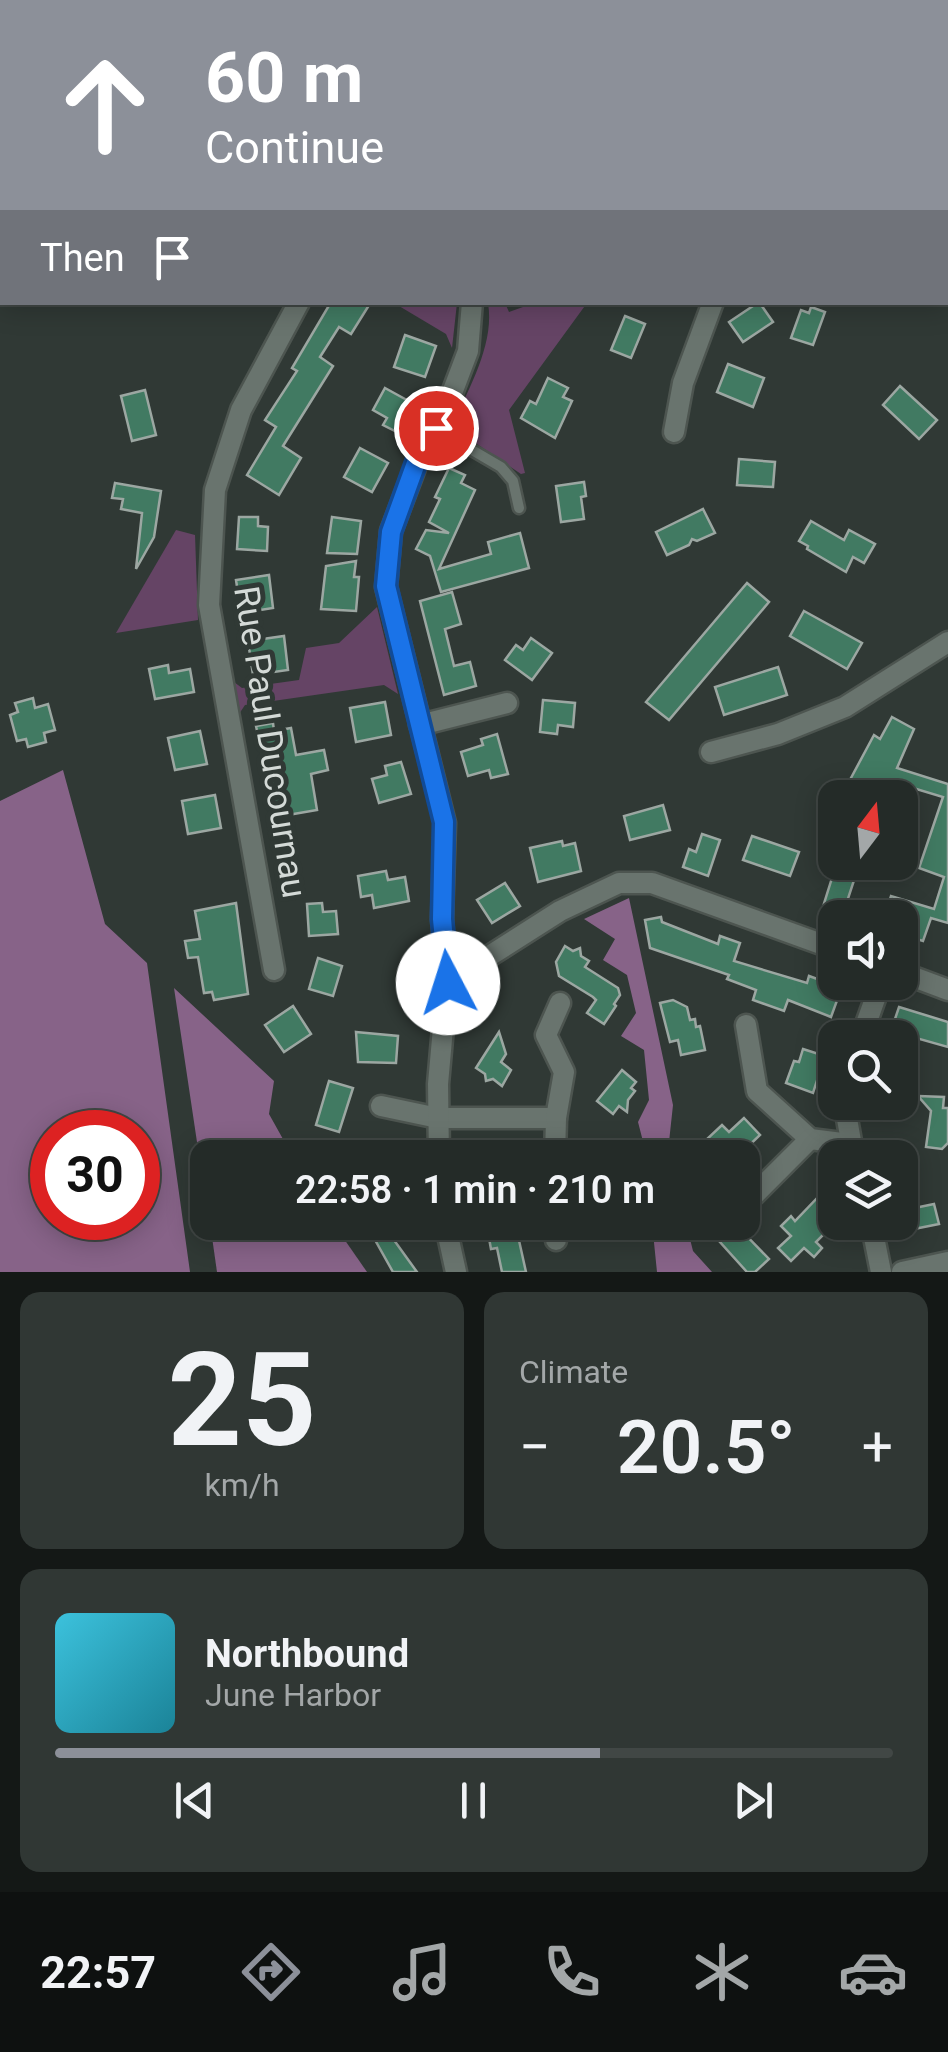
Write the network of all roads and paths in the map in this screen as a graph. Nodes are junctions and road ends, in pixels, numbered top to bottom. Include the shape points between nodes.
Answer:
1 (297, 305) edge
2 (472, 305) edge
3 (712, 305) edge
4 (436, 428) junction
5 (674, 432) dead end
6 (520, 508) dead end
7 (948, 642) edge
8 (507, 703) dead end
9 (420, 726) junction
10 (711, 752) dead end
11 (818, 942) edge
12 (274, 970) dead end
13 (918, 979) edge
14 (448, 983) junction
15 (948, 990) edge
16 (560, 1003) dead end
17 (746, 1025) dead end
18 (381, 1106) dead end
19 (438, 1118) junction
20 (556, 1118) junction
21 (810, 1139) junction
22 (438, 1140) edge
23 (555, 1140) edge
24 (818, 1141) edge
25 (760, 1189) edge
26 (449, 1240) edge
27 (875, 1240) edge
28 (948, 1262) edge
29 (456, 1272) edge
30 (881, 1272) edge
31 (902, 1272) edge

1 - 12 street, Rue Paul Ducournau via 240,410 215,490 209,606
2 - 4 street via 468,351
3 - 5 street
4 - 6 lane via 500,467 513,482
4 - 9 street via 391,532 386,586
7 - 10 street via 845,707
8 - 9 street
9 - 14 street via 444,822
11 - 14 street via 652,882 619,883 560,911
13 - 15 street
14 - 19 street
16 - 20 street via 546,1034 564,1072
17 - 21 street via 758,1091
18 - 19 street
19 - 20 street
19 - 22 street
20 - 23 street
21 - 24 street
21 - 25 street
26 - 29 street
27 - 30 street
28 - 31 street

